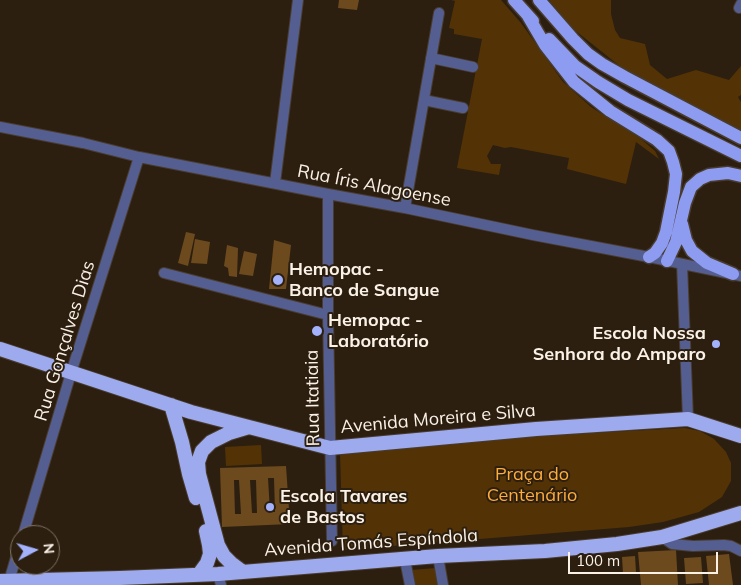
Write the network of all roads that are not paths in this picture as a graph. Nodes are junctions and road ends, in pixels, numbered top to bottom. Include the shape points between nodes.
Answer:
1 (298, 0) edge
2 (514, 0) edge
3 (539, 0) edge
4 (439, 13) dead end
5 (528, 16) junction
6 (431, 58) junction
7 (473, 67) dead end
8 (424, 100) junction
9 (464, 108) dead end
10 (0, 127) edge
11 (741, 138) edge
12 (741, 156) edge
13 (139, 157) junction
14 (741, 176) edge
15 (275, 183) junction
16 (328, 194) junction
17 (405, 208) junction
18 (681, 221) junction
19 (649, 257) junction
20 (667, 261) junction
21 (682, 264) junction
22 (164, 273) dead end
23 (737, 275) edge
24 (328, 316) junction
25 (0, 349) edge
26 (71, 373) junction
27 (171, 405) junction
28 (688, 419) junction
29 (250, 426) junction
30 (741, 436) edge
31 (182, 442) junction
32 (211, 442) junction
33 (330, 448) junction
34 (741, 513) edge
35 (26, 525) edge
36 (662, 537) junction
37 (332, 541) dead end
38 (741, 551) edge
39 (438, 556) junction
40 (405, 560) junction
41 (10, 567) edge
42 (243, 572) junction
43 (198, 574) junction
44 (220, 579) edge
45 (4, 581) edge
46 (410, 585) edge
47 (443, 585) edge

1 - 15 street
2 - 5 main road
3 - 11 main road via 573,39 602,64
4 - 6 street
5 - 12 main road via 575,66 598,82
5 - 19 main road via 545,45 574,82 669,151 676,174 674,192 662,243
6 - 7 street
6 - 8 street
8 - 9 street
8 - 17 street
10 - 13 street, Rua Íris Alagoense
13 - 15 street, Rua Íris Alagoense
13 - 26 street, Rua Gonçalves Dias
14 - 18 main road via 718,173 700,179 692,187
15 - 16 street, Rua Íris Alagoense
16 - 17 street, Rua Íris Alagoense
16 - 24 street, Rua Itatiaia
17 - 19 street, Rua Íris Alagoense
18 - 20 main road
18 - 23 main road via 692,251 707,263
19 - 20 street, Rua Íris Alagoense
20 - 21 street, Rua Íris Alagoense
21 - 23 street, Rua Íris Alagoense
21 - 28 street
22 - 24 street
24 - 33 street, Rua Itatiaia
25 - 26 highway, Avenida Moreira e Silva
26 - 27 highway, Avenida Moreira e Silva
26 - 35 street, Rua Gonçalves Dias
27 - 29 highway, Avenida Moreira e Silva
27 - 31 highway
28 - 30 highway, Avenida Moreira e Silva
28 - 33 highway, Avenida Moreira e Silva via 536,428
29 - 32 highway
29 - 33 highway, Avenida Moreira e Silva
31 - 32 highway via 195,446
31 - 43 highway via 209,545 210,554
32 - 42 highway via 202,451 198,462 208,511 221,551
33 - 37 street, Rua Itatiaia
34 - 36 highway, Avenida Tomás Espíndola
36 - 38 street via 672,544 724,545
36 - 39 highway, Avenida Tomás Espíndola via 554,550
39 - 40 highway, Avenida Tomás Espíndola
39 - 47 street
40 - 42 highway, Avenida Tomás Espíndola
40 - 46 street
41 - 45 street
42 - 44 highway, Avenida Tomás Espíndola
43 - 44 highway, Avenida Tomás Espíndola
43 - 45 highway, Avenida Tomás Espíndola

